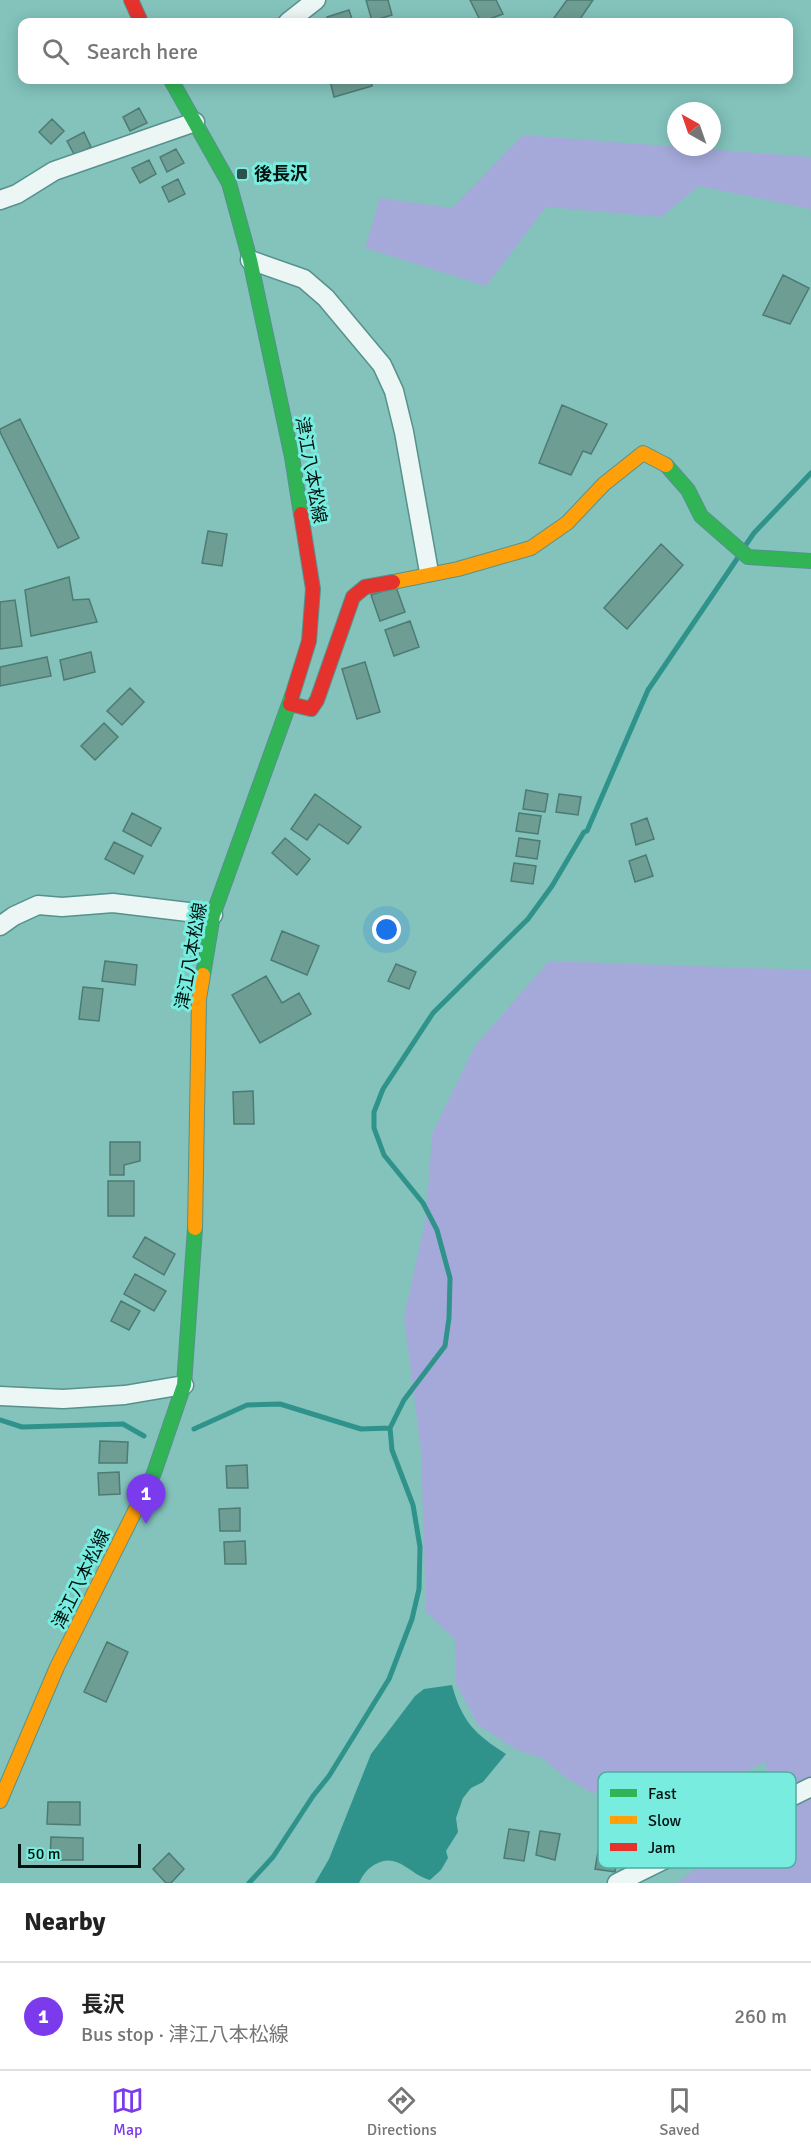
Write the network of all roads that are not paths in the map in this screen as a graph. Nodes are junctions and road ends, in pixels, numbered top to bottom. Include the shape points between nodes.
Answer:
1 (131, 0) edge
2 (316, 0) edge
3 (139, 18) edge
4 (293, 18) edge
5 (173, 84) edge
6 (195, 122) junction
7 (0, 200) edge
8 (250, 260) junction
9 (811, 561) edge
10 (429, 572) junction
11 (290, 704) junction
12 (213, 915) junction
13 (0, 926) edge
14 (184, 1385) junction
15 (0, 1396) edge
16 (811, 1787) edge
17 (796, 1794) edge
18 (0, 1801) edge
19 (647, 1868) edge
20 (617, 1883) edge

1 - 3 main road
2 - 4 street
5 - 6 main road, 津江八本松線
6 - 7 street via 54,171
6 - 8 main road, 津江八本松線 via 229,183
8 - 10 street via 304,279 326,298 382,365 394,391 404,432
8 - 11 main road, 津江八本松線 via 292,456 313,589 309,641
9 - 10 main road via 748,556 701,516 688,490 662,461 643,453 604,484 567,523 531,548 458,569
10 - 11 main road via 364,586 353,597 317,700 311,709
11 - 12 main road, 津江八本松線
12 - 13 street via 113,903 38,905
12 - 14 main road, 津江八本松線 via 199,999 194,1269
14 - 15 street via 125,1395 63,1399
14 - 18 main road, 津江八本松線 via 154,1473 57,1667
16 - 17 street
19 - 20 street

